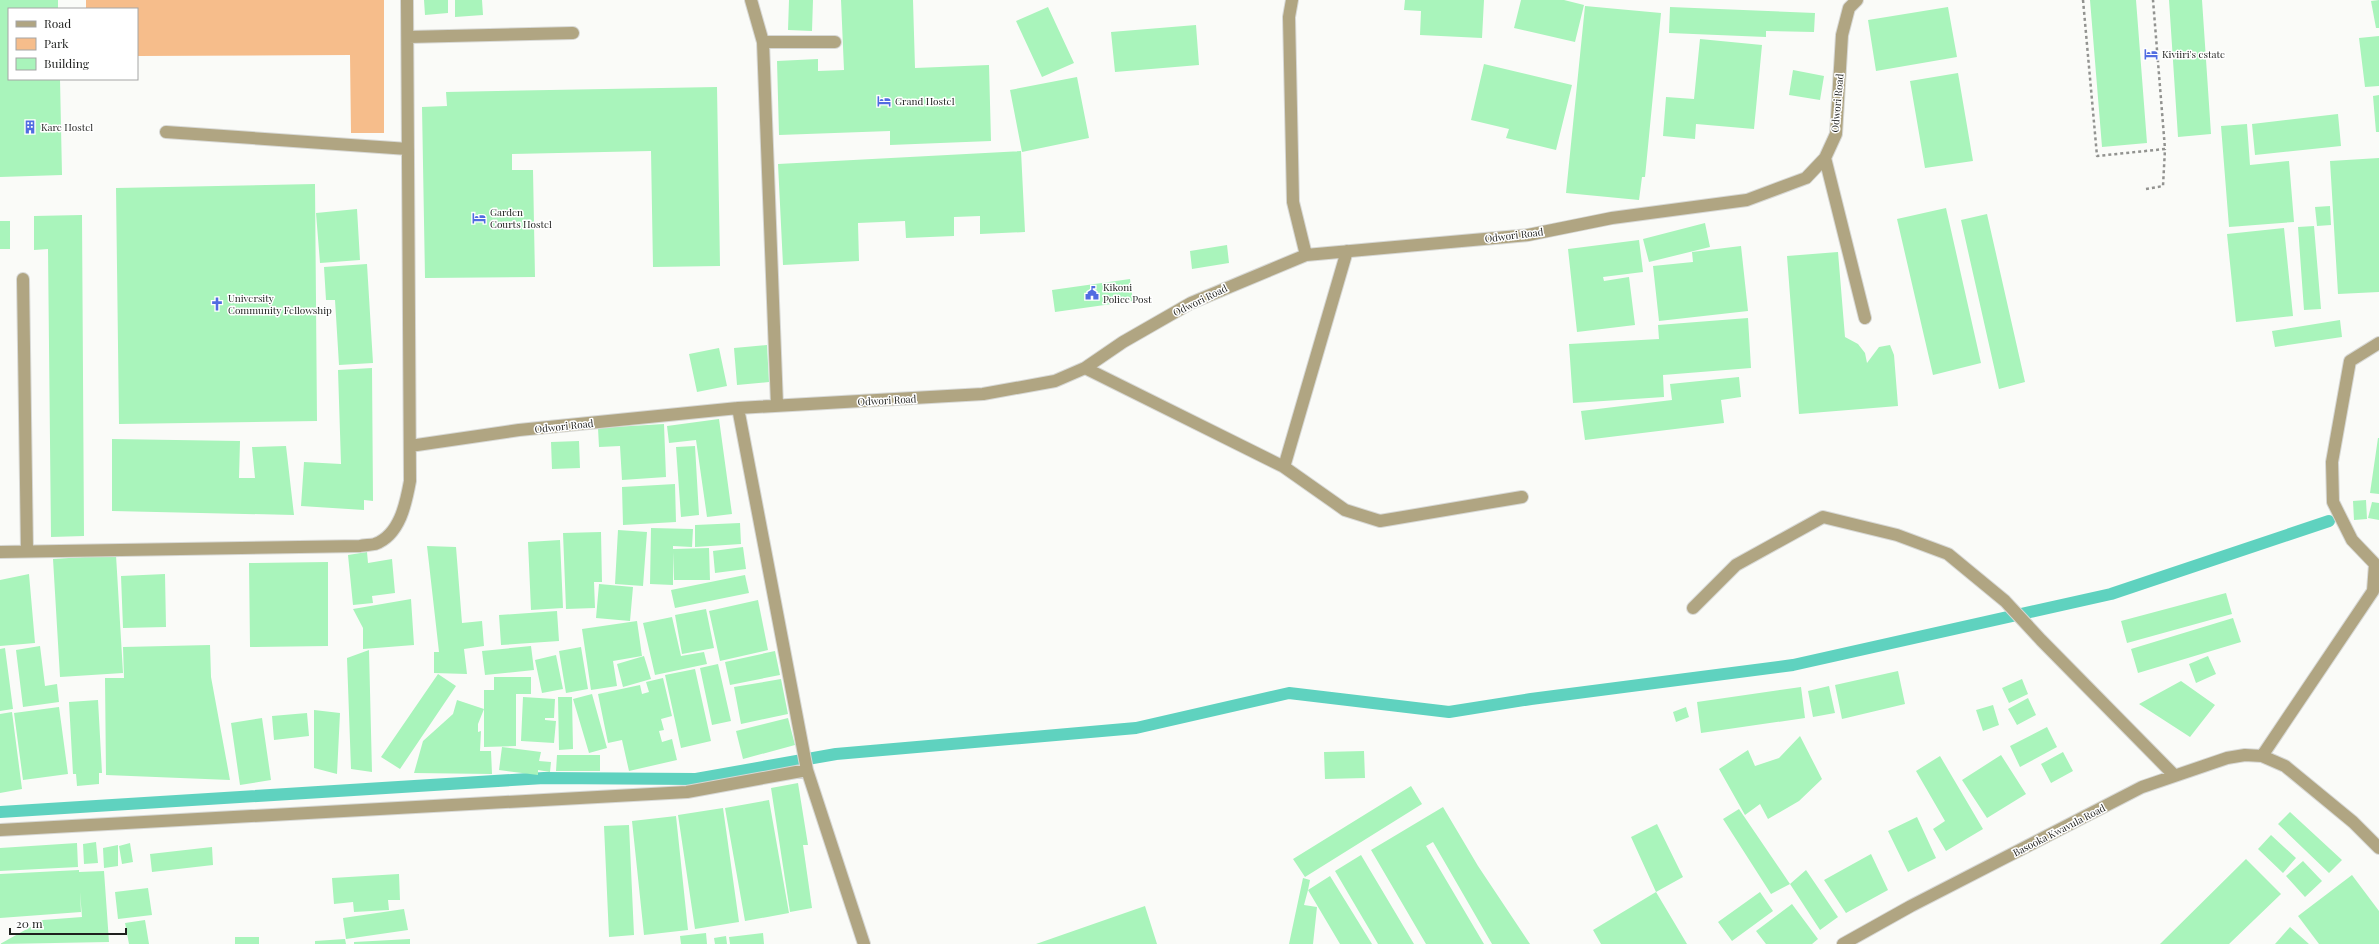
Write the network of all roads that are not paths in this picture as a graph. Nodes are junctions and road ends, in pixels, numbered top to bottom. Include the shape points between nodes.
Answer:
1 (407, 0) edge
2 (751, 0) edge
3 (1292, 0) edge
4 (1857, 0) edge
5 (572, 33) dead end
6 (408, 37) junction
7 (763, 42) junction
8 (835, 42) dead end
9 (166, 132) dead end
10 (408, 149) junction
11 (1825, 158) junction
12 (1347, 251) junction
13 (1306, 255) junction
14 (24, 279) dead end
15 (1865, 318) dead end
16 (2379, 343) edge
17 (1085, 368) junction
18 (777, 406) junction
19 (738, 408) junction
20 (410, 446) junction
21 (1284, 467) junction
22 (1522, 497) dead end
23 (27, 551) junction
24 (0, 552) edge
25 (1693, 608) dead end
26 (2262, 756) junction
27 (807, 770) junction
28 (2174, 775) junction
29 (0, 830) edge
30 (2379, 848) edge
31 (864, 944) edge
32 (1843, 944) edge

1 - 6 street
2 - 7 street
3 - 13 street via 1289,17 1293,202
4 - 11 street, Odwori Road via 1849,8 1842,35 1836,134
5 - 6 street
6 - 10 street
7 - 8 street
7 - 18 street
9 - 10 street
10 - 20 street
11 - 12 street, Odwori Road via 1806,178 1747,200 1612,218 1528,235
11 - 15 street
12 - 13 street, Odwori Road
12 - 21 street
13 - 17 street, Odwori Road via 1191,303 1123,342
14 - 23 street
16 - 26 street via 2350,361 2332,462 2333,502 2352,540 2375,564 2372,591
17 - 18 street, Odwori Road via 1055,381 983,394
17 - 21 street
18 - 19 street, Odwori Road
19 - 20 street, Odwori Road via 519,430
19 - 27 street
20 - 23 street via 410,481 406,502 399,520 390,533 376,544
21 - 22 street via 1345,510 1380,521
23 - 24 street
25 - 28 street via 1736,565 1823,517 1897,535 1948,554 2005,600
26 - 28 street, Basooka Kwavula Road via 2227,758
26 - 30 street, Basooka Kwavula Road via 2285,766 2353,822
27 - 29 street via 687,792
27 - 31 street
28 - 32 street, Basooka Kwavula Road via 2142,787 1911,906

